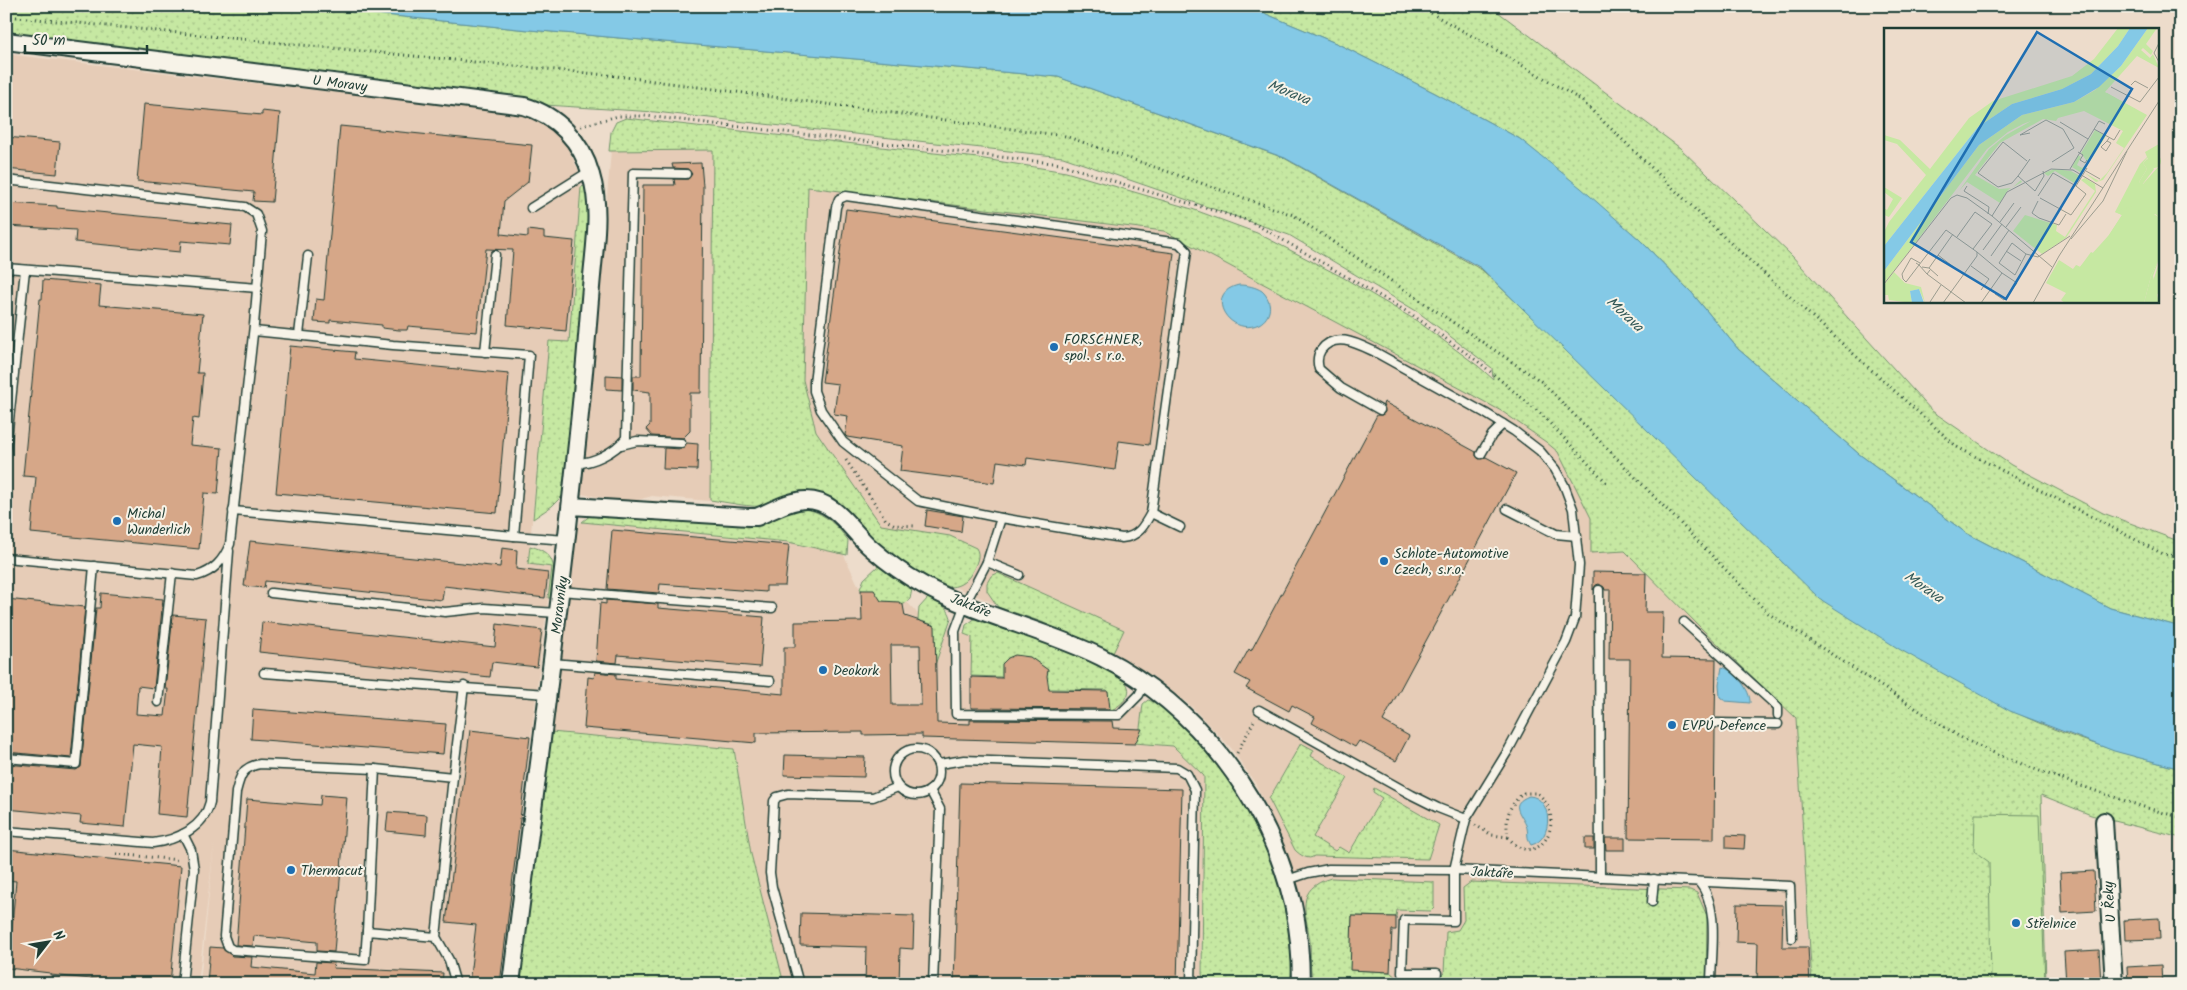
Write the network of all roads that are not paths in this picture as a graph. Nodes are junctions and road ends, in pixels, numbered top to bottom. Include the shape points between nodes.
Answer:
1 (6, 41) edge
2 (590, 170) junction
3 (686, 174) dead end
4 (6, 180) edge
5 (531, 208) dead end
6 (597, 226) joint
7 (495, 255) dead end
8 (308, 256) dead end
9 (6, 268) edge
10 (25, 270) junction
11 (258, 288) junction
12 (254, 331) junction
13 (299, 336) junction
14 (485, 352) junction
15 (1380, 410) dead end
16 (1503, 424) junction
17 (681, 443) dead end
18 (620, 445) junction
19 (6, 448) edge
20 (1481, 454) dead end
21 (575, 463) junction
22 (571, 506) junction
23 (1507, 508) dead end
24 (233, 511) junction
25 (1151, 513) junction
26 (1002, 518) junction
27 (1180, 527) dead end
28 (514, 536) junction
29 (1577, 536) junction
30 (566, 540) junction
31 (230, 544) junction
32 (6, 558) edge
33 (987, 562) junction
34 (94, 566) junction
35 (172, 574) junction
36 (1019, 575) dead end
37 (1599, 590) dead end
38 (560, 591) junction
39 (271, 593) dead end
40 (965, 604) junction
41 (772, 608) dead end
42 (557, 613) junction
43 (1684, 622) dead end
44 (552, 663) junction
45 (264, 672) dead end
46 (770, 681) dead end
47 (1144, 683) junction
48 (464, 686) junction
49 (547, 694) junction
50 (158, 702) dead end
51 (1259, 710) road end
52 (1778, 714) dead end
53 (1715, 723) dead end
54 (1778, 724) dead end
55 (6, 758) edge
56 (939, 764) junction
57 (375, 769) junction
58 (453, 777) junction
59 (898, 787) junction
60 (930, 790) junction
61 (1466, 819) junction
62 (2104, 821) dead end
63 (6, 831) edge
64 (183, 834) junction
65 (1454, 870) junction
66 (1600, 877) junction
67 (1654, 879) junction
68 (1287, 880) junction
69 (1699, 882) junction
70 (1652, 902) dead end
71 (367, 931) junction
72 (436, 937) junction
73 (1792, 938) dead end
74 (1437, 973) dead end
75 (6, 983) edge
76 (14, 984) edge
77 (182, 984) edge
78 (456, 984) edge
79 (511, 984) edge
80 (799, 984) edge
81 (933, 984) edge
82 (1191, 984) edge
83 (1301, 984) edge
84 (1711, 984) edge
85 (2114, 984) edge

1 - 2 street, U Moravy via 524,106 547,116 566,130
2 - 5 lane
2 - 6 street, U Moravy
3 - 18 lane via 633,173 626,438
4 - 11 lane via 245,206 256,214 262,231
6 - 21 street, Moravníky
7 - 14 lane
8 - 13 lane
9 - 10 lane
10 - 11 lane
10 - 19 lane
11 - 12 lane
12 - 13 lane
12 - 24 lane
13 - 14 lane
14 - 28 lane via 529,355
15 - 16 lane via 1341,388 1318,369 1319,354 1325,345 1340,339 1356,344
16 - 20 lane
16 - 29 lane via 1540,451 1555,469 1574,510
17 - 18 lane via 637,441
18 - 21 lane via 587,464
21 - 22 street, Moravníky
22 - 30 street, Moravníky
22 - 40 street, Jaktáře via 749,518 794,502 814,501 838,513 884,559 923,585
23 - 29 lane via 1556,534
24 - 28 lane
24 - 31 lane
25 - 26 lane via 1139,532 1128,538
25 - 26 lane via 1187,250 1180,243 846,196 839,199 814,391 821,410 846,444 918,501
25 - 27 lane
26 - 33 lane
28 - 30 lane
29 - 61 lane via 1578,592 1575,618 1566,642 1509,749
30 - 38 street, Moravníky
31 - 35 lane via 221,562 207,573 197,576
31 - 64 lane via 210,802 202,818
32 - 34 lane
33 - 36 lane
33 - 40 lane
34 - 35 lane
34 - 55 lane via 76,764
35 - 50 lane
37 - 66 lane
38 - 41 lane
38 - 42 street, Moravníky
39 - 42 lane via 445,612 484,608
40 - 47 street, Jaktáře via 1065,641
40 - 47 lane via 955,631 956,714 1119,715 1139,695
42 - 44 street, Moravníky
43 - 52 lane via 1771,701 1778,708
44 - 46 lane
44 - 49 street, Moravníky
45 - 48 lane
47 - 68 street, Jaktáře via 1202,733 1230,766 1260,813
48 - 49 lane
48 - 58 lane
49 - 79 street, Moravníky
51 - 61 lane via 1412,795
53 - 54 lane
56 - 59 lane via 930,752 908,749 896,758 893,765 892,773
56 - 60 lane via 938,780
56 - 82 lane via 964,760 1177,768 1187,774 1195,790
57 - 58 lane
57 - 71 lane
57 - 71 lane via 260,764 249,766 242,772 236,792 224,936 228,947 233,950 365,960
58 - 72 lane
59 - 60 lane via 910,795
59 - 80 lane via 873,797 788,794 774,801 771,880
60 - 81 lane via 940,809
61 - 65 lane
62 - 85 street, U Řeky
63 - 64 lane via 144,843 164,841
64 - 77 lane via 191,850 194,869
65 - 66 lane, Jaktáře
65 - 68 lane, Jaktáře via 1329,869
65 - 74 lane via 1454,921 1404,920 1402,973
66 - 67 lane, Jaktáře
67 - 69 lane, Jaktáře
67 - 70 lane
68 - 83 street, Jaktáře via 1298,929
69 - 73 lane, Jaktáře via 1790,886
69 - 84 lane via 1708,894 1712,912
71 - 72 lane
72 - 78 lane via 449,960
75 - 76 lane

